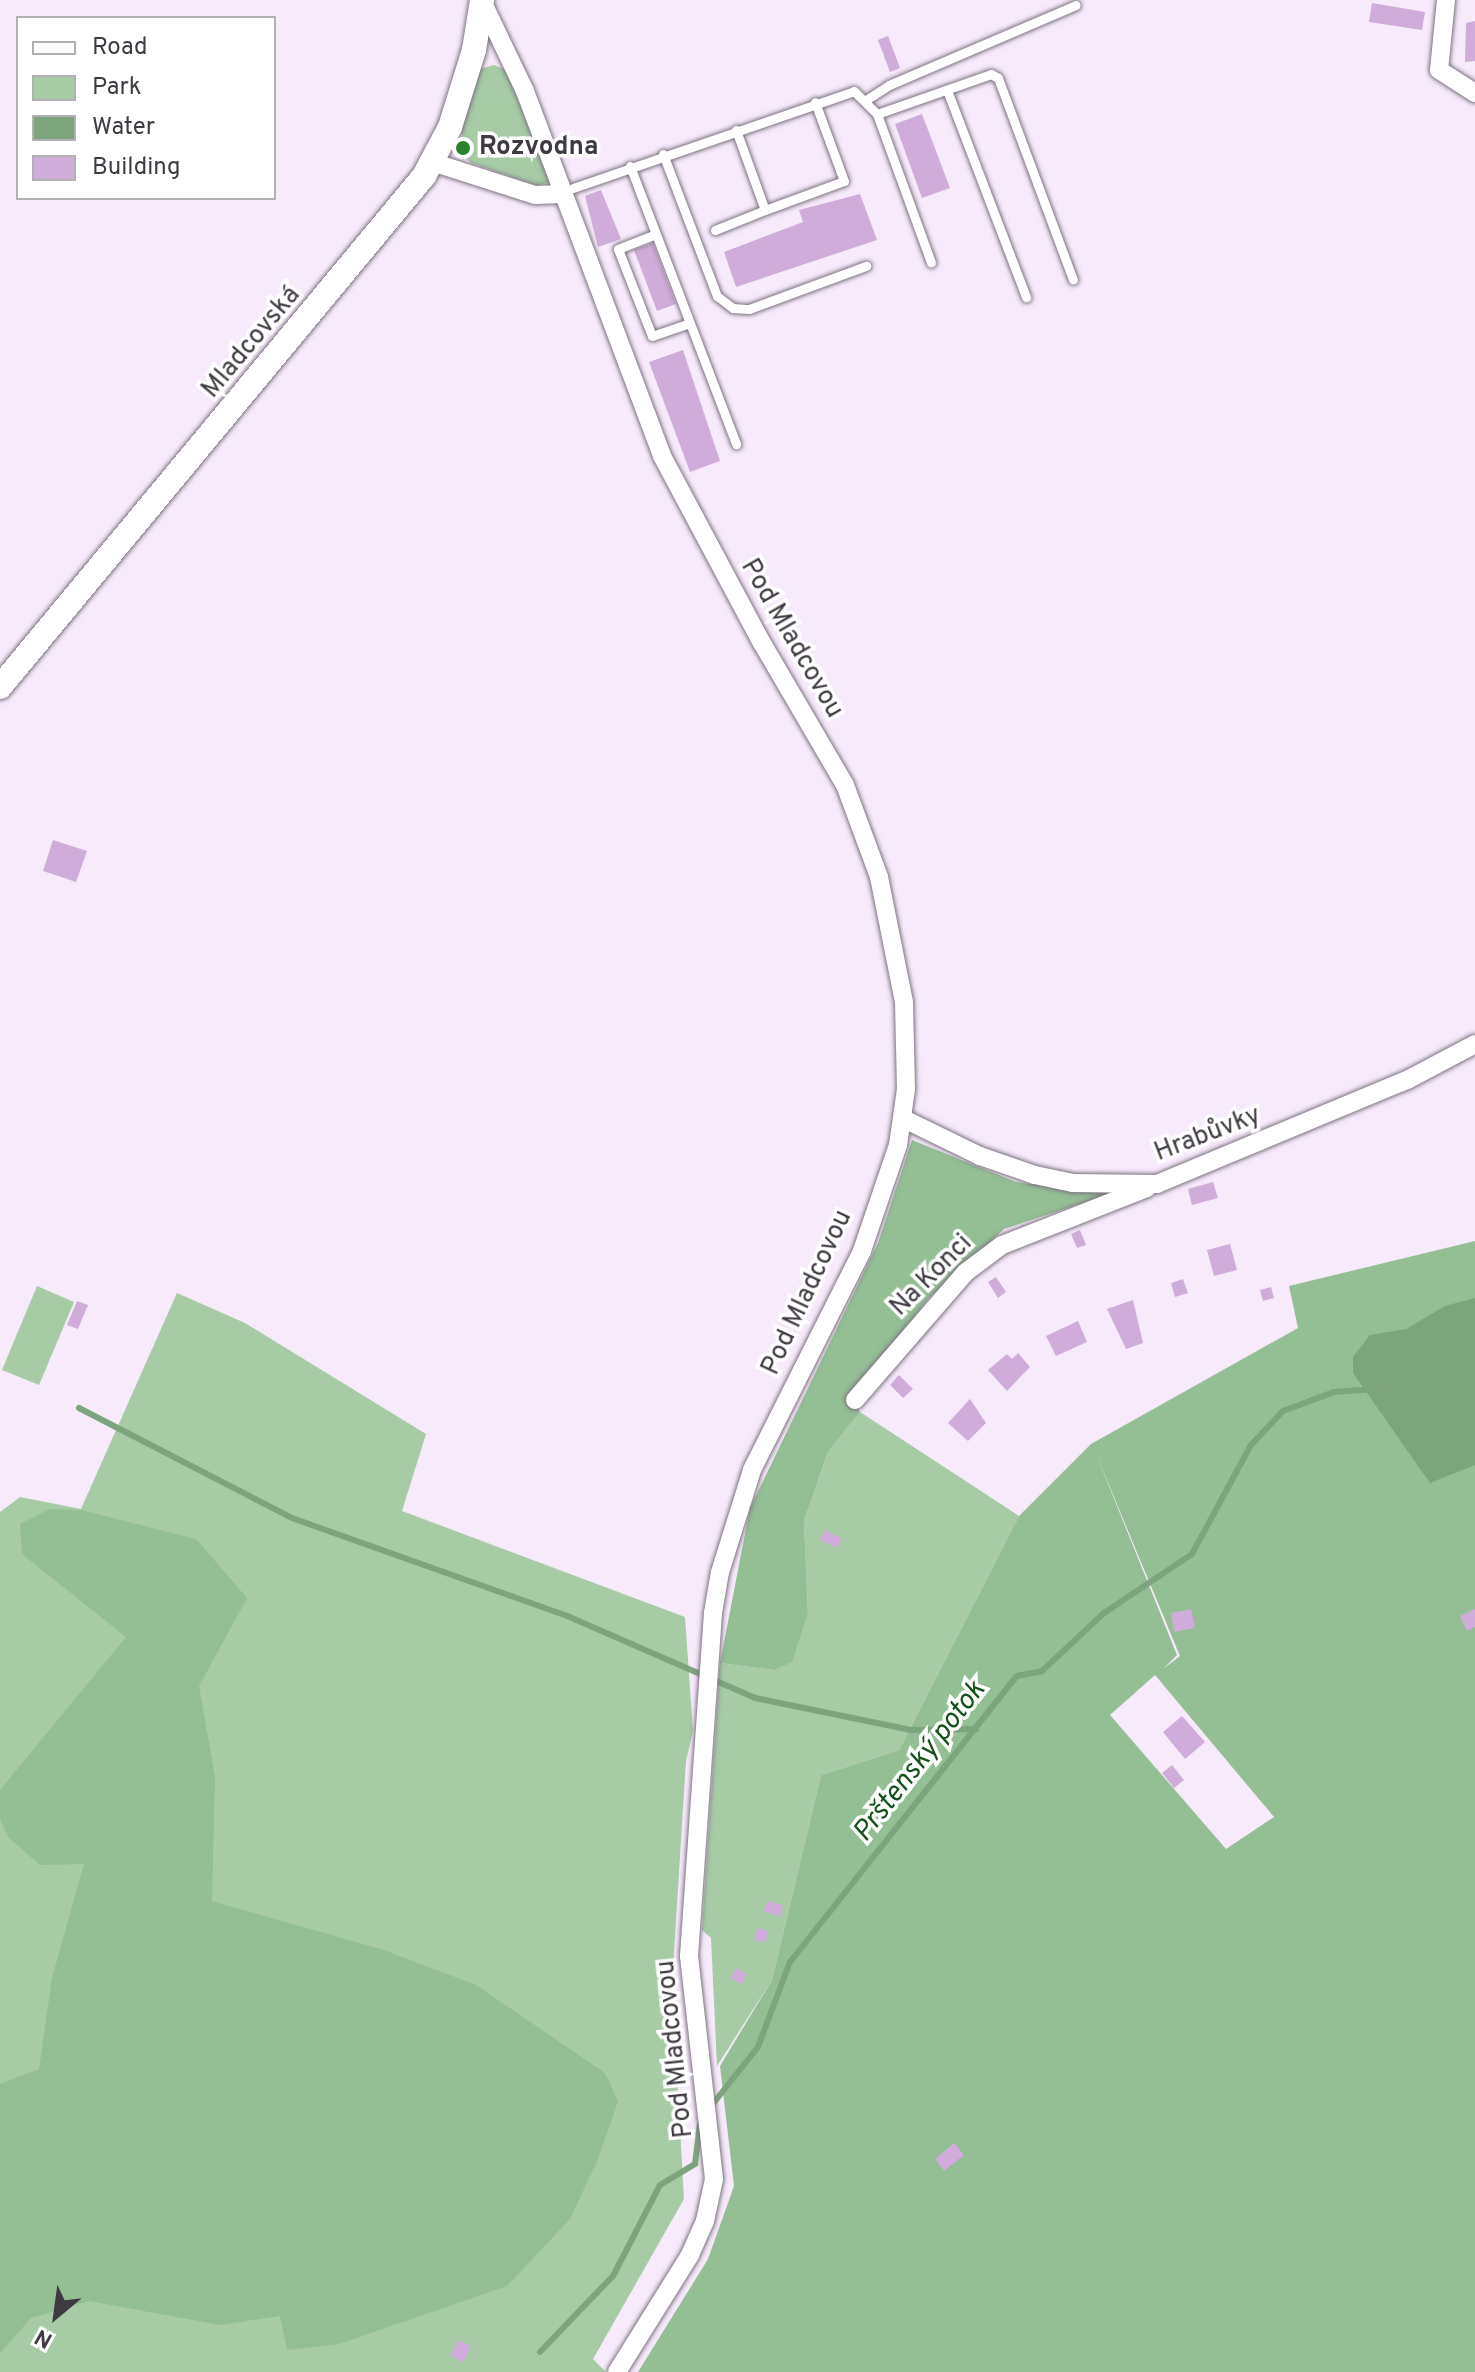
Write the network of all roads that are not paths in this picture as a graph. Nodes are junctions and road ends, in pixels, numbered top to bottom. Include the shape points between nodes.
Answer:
1 (1446, 0) edge
2 (482, 1) edge
3 (1076, 5) dead end
4 (947, 90) junction
5 (1475, 93) edge
6 (866, 100) junction
7 (815, 102) junction
8 (877, 114) junction
9 (736, 130) junction
10 (663, 154) junction
11 (432, 162) junction
12 (630, 166) junction
13 (568, 191) junction
14 (765, 210) junction
15 (715, 230) dead end
16 (656, 234) junction
17 (931, 262) dead end
18 (866, 266) dead end
19 (1073, 280) dead end
20 (1026, 297) dead end
21 (690, 323) junction
22 (736, 444) dead end
23 (0, 687) edge
24 (1475, 1044) edge
25 (904, 1119) junction
26 (1157, 1184) junction
27 (855, 1400) dead end
28 (617, 2372) edge

1 - 5 street via 1439,70
2 - 11 street, Mladcovská via 460,96
2 - 13 street, Pod Mladcovou
3 - 6 lane via 889,85
4 - 8 lane
4 - 19 lane via 991,74 998,78
4 - 20 lane
6 - 7 lane via 843,92
6 - 8 lane
7 - 9 lane
7 - 14 lane via 844,181
8 - 17 lane
9 - 10 lane
9 - 14 lane
10 - 12 lane
10 - 18 lane via 717,296 733,308 749,309
11 - 13 street via 535,195
11 - 23 street, Mladcovská via 396,215
12 - 13 lane
12 - 16 lane
13 - 25 street, Pod Mladcovou via 684,503 845,785 866,835 890,919 904,1002
14 - 15 lane
16 - 21 lane
16 - 21 lane via 618,249 652,336
21 - 22 lane
24 - 26 street, Hrabůvky via 1409,1079
25 - 26 street, Hrabůvky via 980,1156 1035,1175 1072,1183
25 - 28 street, Pod Mladcovou via 862,1251 752,1470 720,1572 689,1956 714,2179 705,2221 663,2303
26 - 27 street, Na Konci via 1002,1245 966,1272

